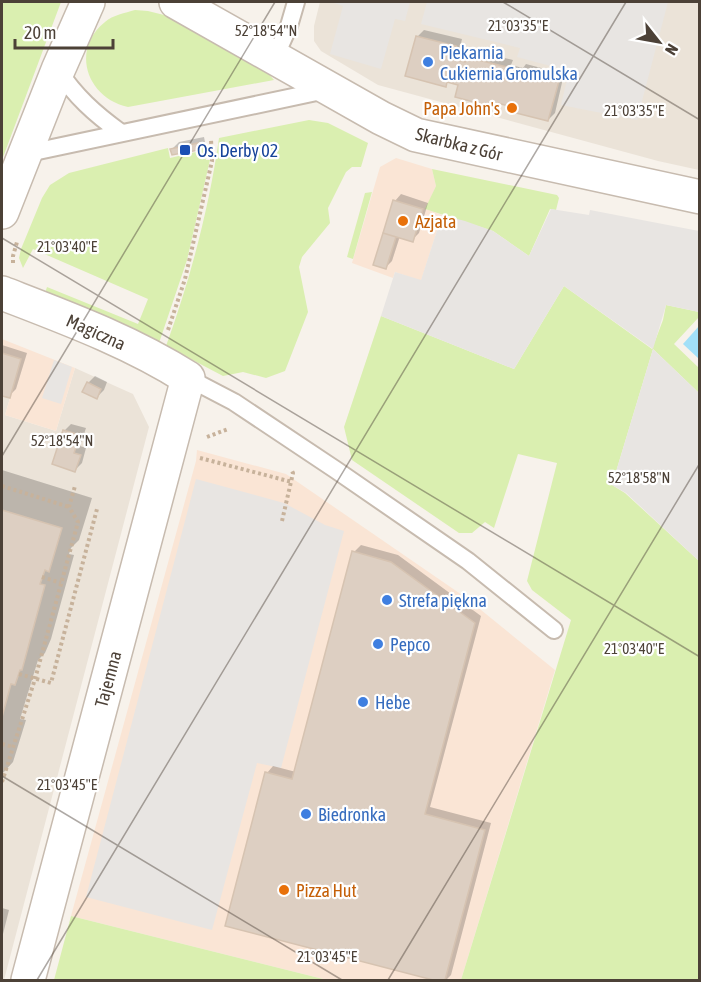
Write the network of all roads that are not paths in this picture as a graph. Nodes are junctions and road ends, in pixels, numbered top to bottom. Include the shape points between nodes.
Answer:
1 (88, 2) edge
2 (176, 2) edge
3 (296, 2) edge
4 (275, 57) junction
5 (58, 70) junction
6 (331, 89) junction
7 (120, 132) junction
8 (24, 154) junction
9 (699, 196) edge
10 (10, 224) edge
11 (7, 280) edge
12 (188, 378) junction
13 (554, 630) dead end
14 (28, 981) edge

1 - 5 street
2 - 4 street, Skarbka z Gór
3 - 4 lane
4 - 6 street, Skarbka z Gór
5 - 7 lane via 83,103
5 - 8 street
6 - 7 lane
6 - 9 street, Skarbka z Gór via 400,128 429,139
7 - 8 lane
8 - 10 street
11 - 12 street, Magiczna via 52,313
12 - 13 lane via 234,402 355,483 468,561
12 - 14 street, Tajemna

